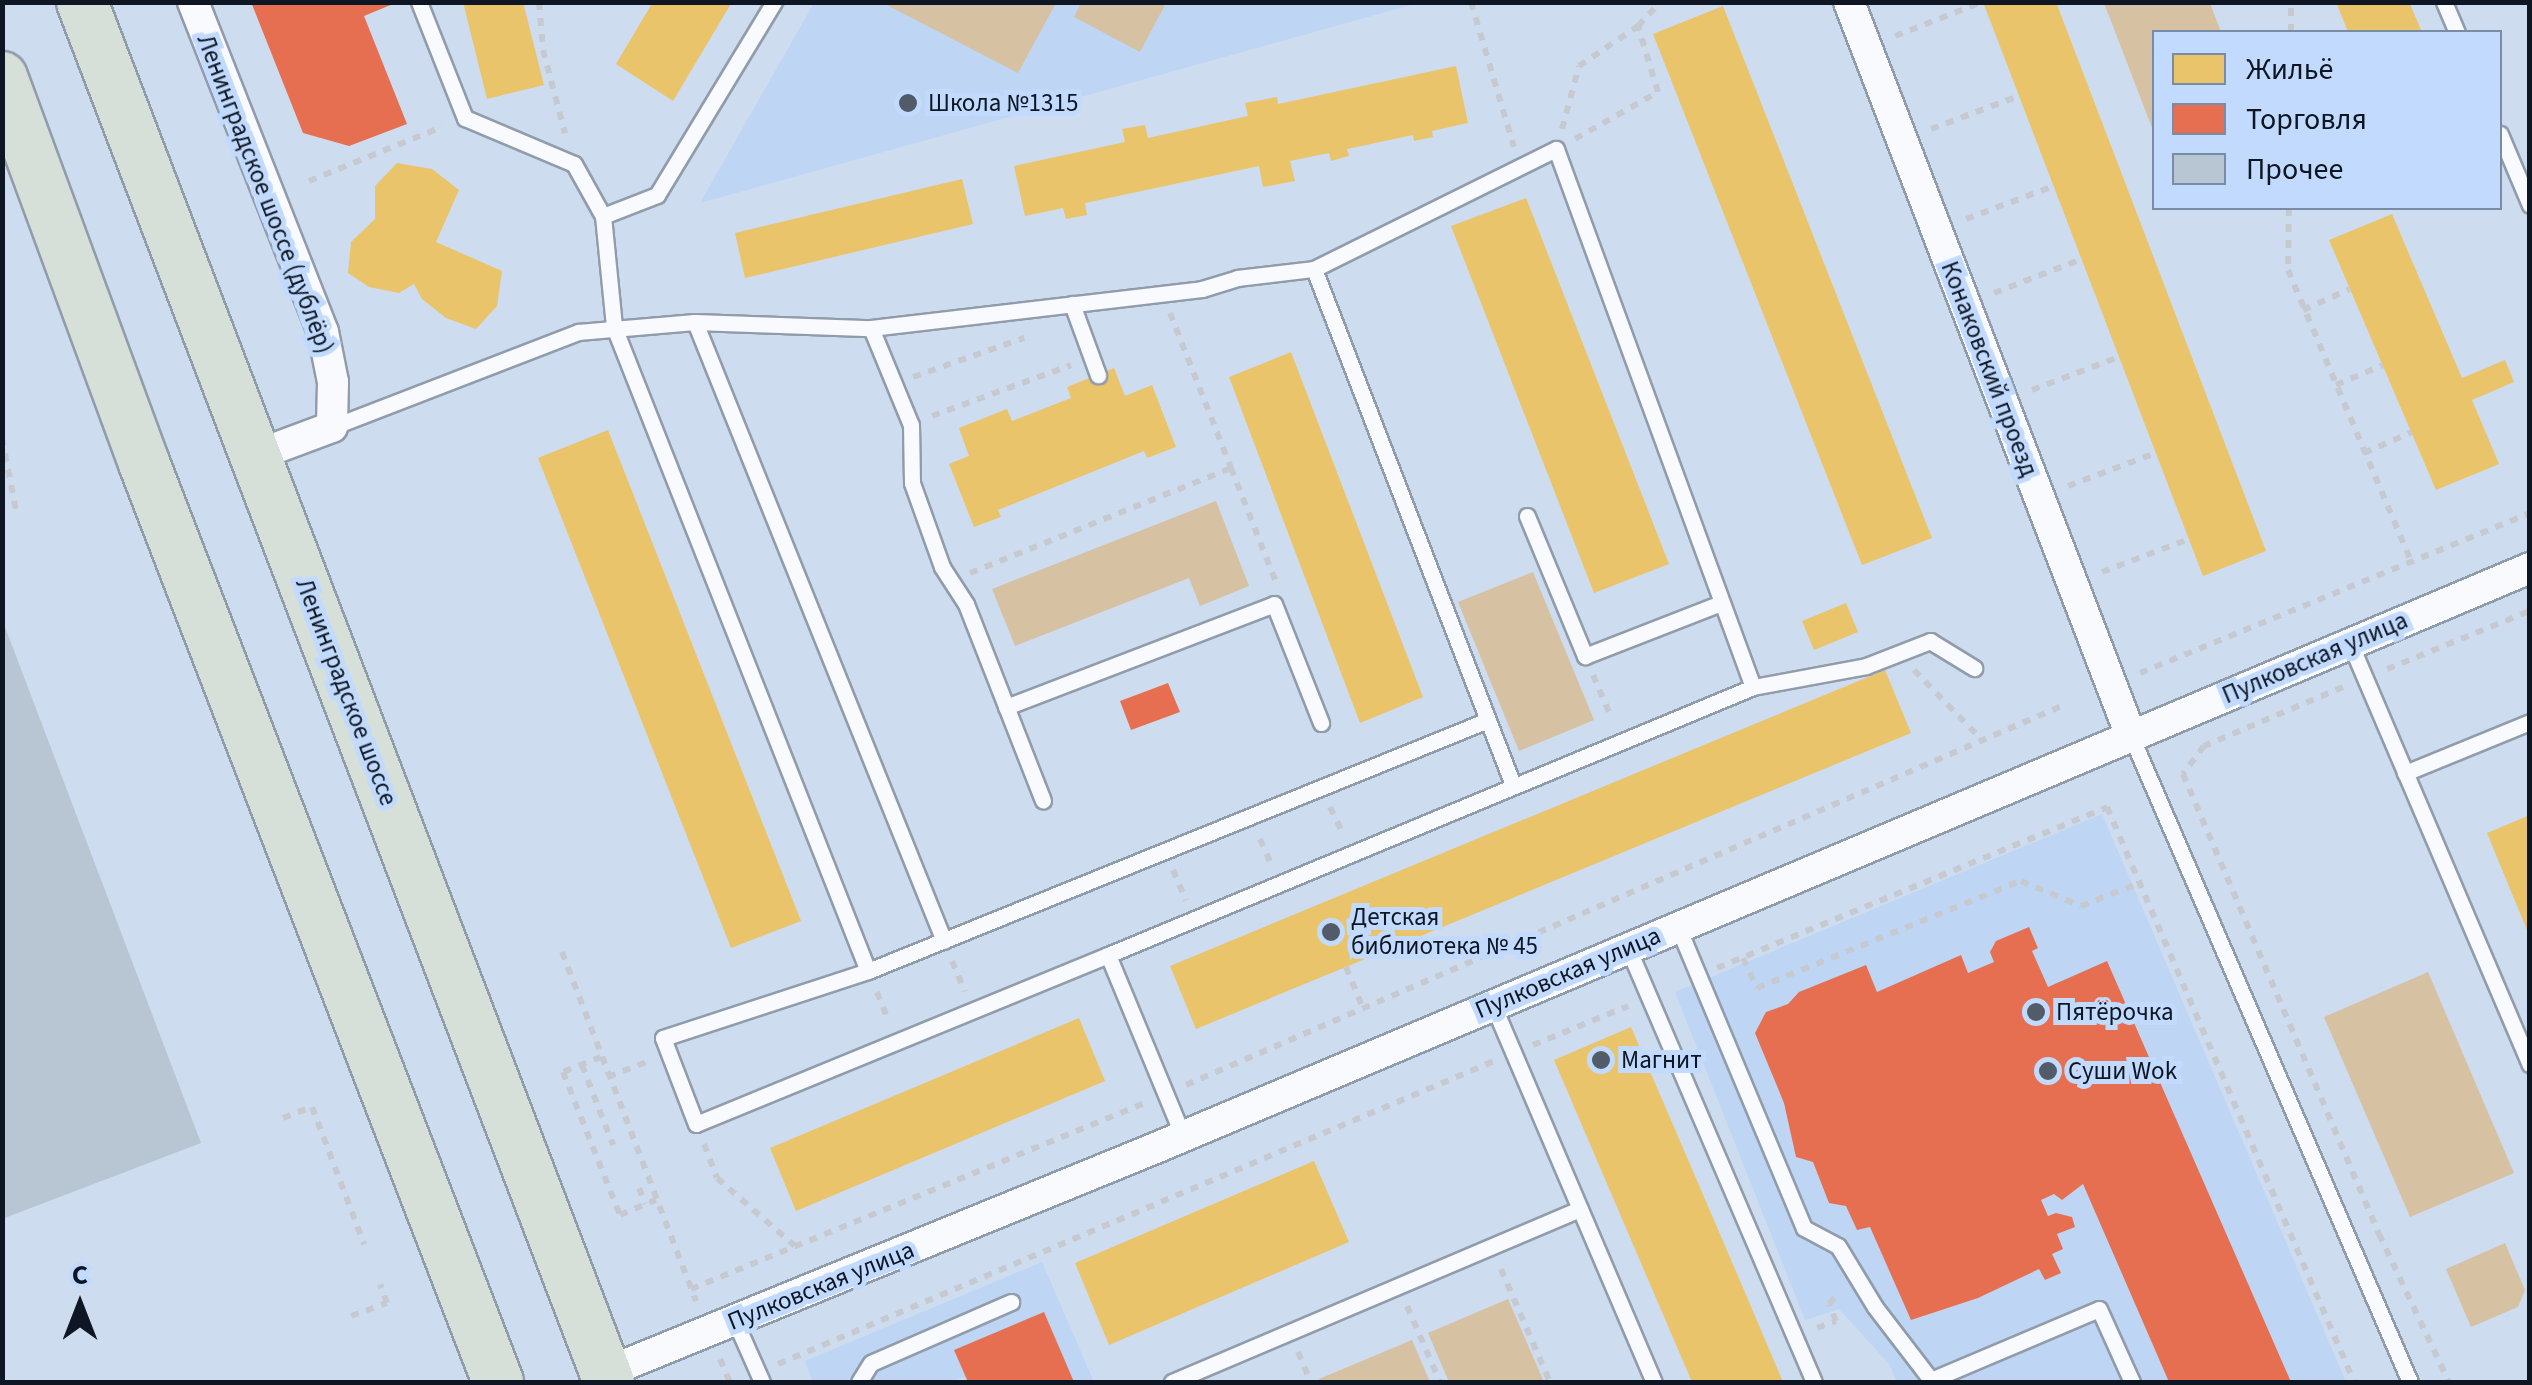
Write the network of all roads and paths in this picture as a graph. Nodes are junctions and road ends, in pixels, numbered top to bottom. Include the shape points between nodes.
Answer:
1 (82, 2) edge
2 (192, 2) edge
3 (419, 2) edge
4 (539, 2) edge
5 (774, 2) edge
6 (1472, 2) edge
7 (1660, 2) edge
8 (1849, 2) edge
9 (1982, 2) edge
10 (2291, 2) edge
11 (2444, 2) edge
12 (1638, 26) junction
13 (2290, 30) edge
14 (2456, 30) edge
15 (1893, 37) dead end
16 (2, 77) edge
17 (2019, 96) dead end
18 (465, 118) junction
19 (1930, 130) dead end
20 (2502, 139) edge
21 (1556, 149) junction
22 (574, 164) junction
23 (1520, 167) junction
24 (309, 180) dead end
25 (2054, 186) dead end
26 (2530, 206) edge
27 (2288, 210) edge
28 (603, 216) junction
29 (1964, 220) dead end
30 (2082, 260) dead end
31 (1314, 270) junction
32 (2350, 290) dead end
33 (1993, 293) dead end
34 (1072, 304) junction
35 (1028, 309) junction
36 (2303, 310) junction
37 (695, 322) junction
38 (1174, 325) dead end
39 (614, 327) junction
40 (871, 328) junction
41 (2119, 356) dead end
42 (1072, 364) dead end
43 (2383, 366) dead end
44 (1098, 375) dead end
45 (893, 384) junction
46 (2336, 386) junction
47 (2030, 391) dead end
48 (923, 419) dead end
49 (332, 427) junction
50 (2412, 432) dead end
51 (2, 438) edge
52 (2156, 452) dead end
53 (2364, 452) junction
54 (257, 455) junction
55 (1231, 468) junction
56 (2067, 486) dead end
57 (16, 512) dead end
58 (2530, 513) edge
59 (1527, 516) dead end
60 (2189, 538) dead end
61 (962, 557) dead end
62 (2411, 562) junction
63 (2530, 568) edge
64 (2101, 572) dead end
65 (969, 573) junction
66 (951, 580) junction
67 (978, 586) dead end
68 (1721, 603) junction
69 (1274, 604) junction
70 (2350, 643) junction
71 (1898, 653) junction
72 (1585, 656) junction
73 (1974, 668) dead end
74 (2140, 673) dead end
75 (1753, 688) junction
76 (2066, 704) dead end
77 (1006, 707) junction
78 (1488, 720) junction
79 (2530, 722) edge
80 (1321, 723) dead end
81 (2130, 736) junction
82 (1982, 740) junction
83 (1621, 741) junction
84 (2183, 774) dead end
85 (2405, 774) junction
86 (1513, 785) junction
87 (1321, 788) junction
88 (1043, 800) dead end
89 (1250, 817) junction
90 (1166, 852) junction
91 (1352, 853) junction
92 (2139, 883) junction
93 (1279, 884) junction
94 (1194, 920) junction
95 (1678, 926) junction
96 (944, 941) junction
97 (1628, 948) junction
98 (562, 952) dead end
99 (1108, 955) junction
100 (1743, 958) junction
101 (1346, 966) dead end
102 (868, 971) junction
103 (1698, 975) junction
104 (1649, 996) junction
105 (1493, 1005) junction
106 (1363, 1008) junction
107 (973, 1010) junction
108 (897, 1042) junction
109 (670, 1053) junction
110 (1514, 1053) junction
111 (600, 1057) junction
112 (2530, 1064) edge
113 (582, 1065) junction
114 (608, 1077) junction
115 (1166, 1094) junction
116 (283, 1118) dead end
117 (696, 1124) junction
118 (1183, 1136) junction
119 (614, 1145) dead end
120 (638, 1188) dead end
121 (656, 1200) junction
122 (645, 1204) junction
123 (1580, 1209) junction
124 (364, 1244) dead end
125 (794, 1246) junction
126 (1492, 1247) junction
127 (380, 1284) dead end
128 (1398, 1286) junction
129 (691, 1288) junction
130 (1010, 1302) dead end
131 (1829, 1304) dead end
132 (702, 1314) dead end
133 (352, 1316) dead end
134 (735, 1321) junction
135 (1836, 1321) dead end
136 (718, 1353) dead end
137 (760, 1377) edge
138 (607, 1378) edge
139 (498, 1382) edge
140 (729, 1382) edge
141 (859, 1382) edge
142 (1172, 1382) edge
143 (1440, 1382) edge
144 (1550, 1382) edge
145 (1654, 1382) edge
146 (1814, 1382) edge
147 (2132, 1382) edge
148 (2354, 1382) edge
149 (2410, 1382) edge
150 (2450, 1382) edge

1 - 54 main road, Ленинградское шоссе
2 - 49 street, Ленинградское шоссе (дублёр) via 323,332
3 - 18 lane
4 - 22 path via 542,50
5 - 28 lane via 658,195
6 - 23 path
7 - 12 path
8 - 81 street, Конаковский проезд
9 - 15 path
10 - 13 path
11 - 14 lane
12 - 21 path via 1579,66
12 - 21 path via 1658,92
16 - 139 main road
17 - 19 path
18 - 22 lane
18 - 24 path
20 - 26 lane
21 - 23 lane
21 - 68 lane
22 - 28 lane
23 - 31 lane
25 - 29 path
27 - 36 path via 2288,270
28 - 39 lane
30 - 33 path
31 - 34 lane
31 - 78 lane
32 - 36 path
34 - 35 lane
34 - 44 lane
35 - 40 lane
35 - 45 path via 1028,336
36 - 46 path
37 - 39 lane
37 - 40 lane
37 - 96 lane
38 - 55 path
39 - 49 lane via 578,332
39 - 102 lane
40 - 45 lane
41 - 47 path
42 - 48 path
43 - 46 path
45 - 66 lane via 910,425 912,482
46 - 53 path
49 - 54 street
50 - 53 path
51 - 57 path
52 - 56 path
53 - 62 path
54 - 138 main road, Ленинградское шоссе
55 - 65 path
55 - 69 path via 1276,583
58 - 62 path
59 - 72 lane
60 - 64 path
61 - 65 path
62 - 74 path
63 - 70 street, Пулковская улица
65 - 66 path
65 - 67 path
66 - 77 lane
68 - 72 lane
68 - 75 lane
69 - 77 lane
69 - 80 lane
70 - 81 street, Пулковская улица
70 - 85 lane
71 - 73 lane via 1930,641
71 - 75 lane via 1866,666
71 - 82 path
72 - 83 path
75 - 83 lane
76 - 82 path
77 - 88 lane
78 - 86 lane
78 - 87 lane
79 - 85 lane
81 - 95 street, Пулковская улица
81 - 149 lane
82 - 106 path
83 - 86 lane
84 - 150 path via 2379,1234
85 - 112 lane
86 - 91 lane
87 - 89 lane
87 - 91 path
89 - 90 lane
89 - 93 path
90 - 94 path
90 - 96 lane
91 - 93 lane
92 - 100 path via 2081,906 2021,880 1757,988
92 - 100 path via 2107,807
92 - 148 path
93 - 94 lane
94 - 99 lane
95 - 97 street, Пулковская улица
95 - 103 lane
96 - 102 lane
96 - 107 path
97 - 104 lane
97 - 105 street, Пулковская улица
98 - 111 path
99 - 107 lane
99 - 115 lane
100 - 103 path
101 - 106 path
102 - 108 path
102 - 109 lane via 664,1038
103 - 147 lane via 1804,1228 1838,1246 1931,1380 2099,1309
104 - 110 path
104 - 146 lane
105 - 110 lane
105 - 118 street, Пулковская улица
106 - 115 path
107 - 108 lane
108 - 117 lane
109 - 114 path
109 - 117 lane
110 - 123 lane
110 - 137 path
111 - 113 path
111 - 114 path
113 - 119 path
113 - 122 path via 564,1072 620,1215
114 - 121 path
115 - 118 lane
115 - 125 path
116 - 124 path via 312,1107
117 - 125 path via 718,1178
118 - 134 street, Пулковская улица
120 - 122 path
121 - 122 path
121 - 129 path
123 - 126 lane
123 - 145 lane
125 - 129 path
126 - 128 lane
126 - 144 path
127 - 133 path via 387,1303
128 - 142 lane
128 - 143 path
129 - 132 path
130 - 141 lane via 871,1363
131 - 135 path
134 - 137 lane
134 - 138 street, Пулковская улица
136 - 140 path
137 - 140 path

